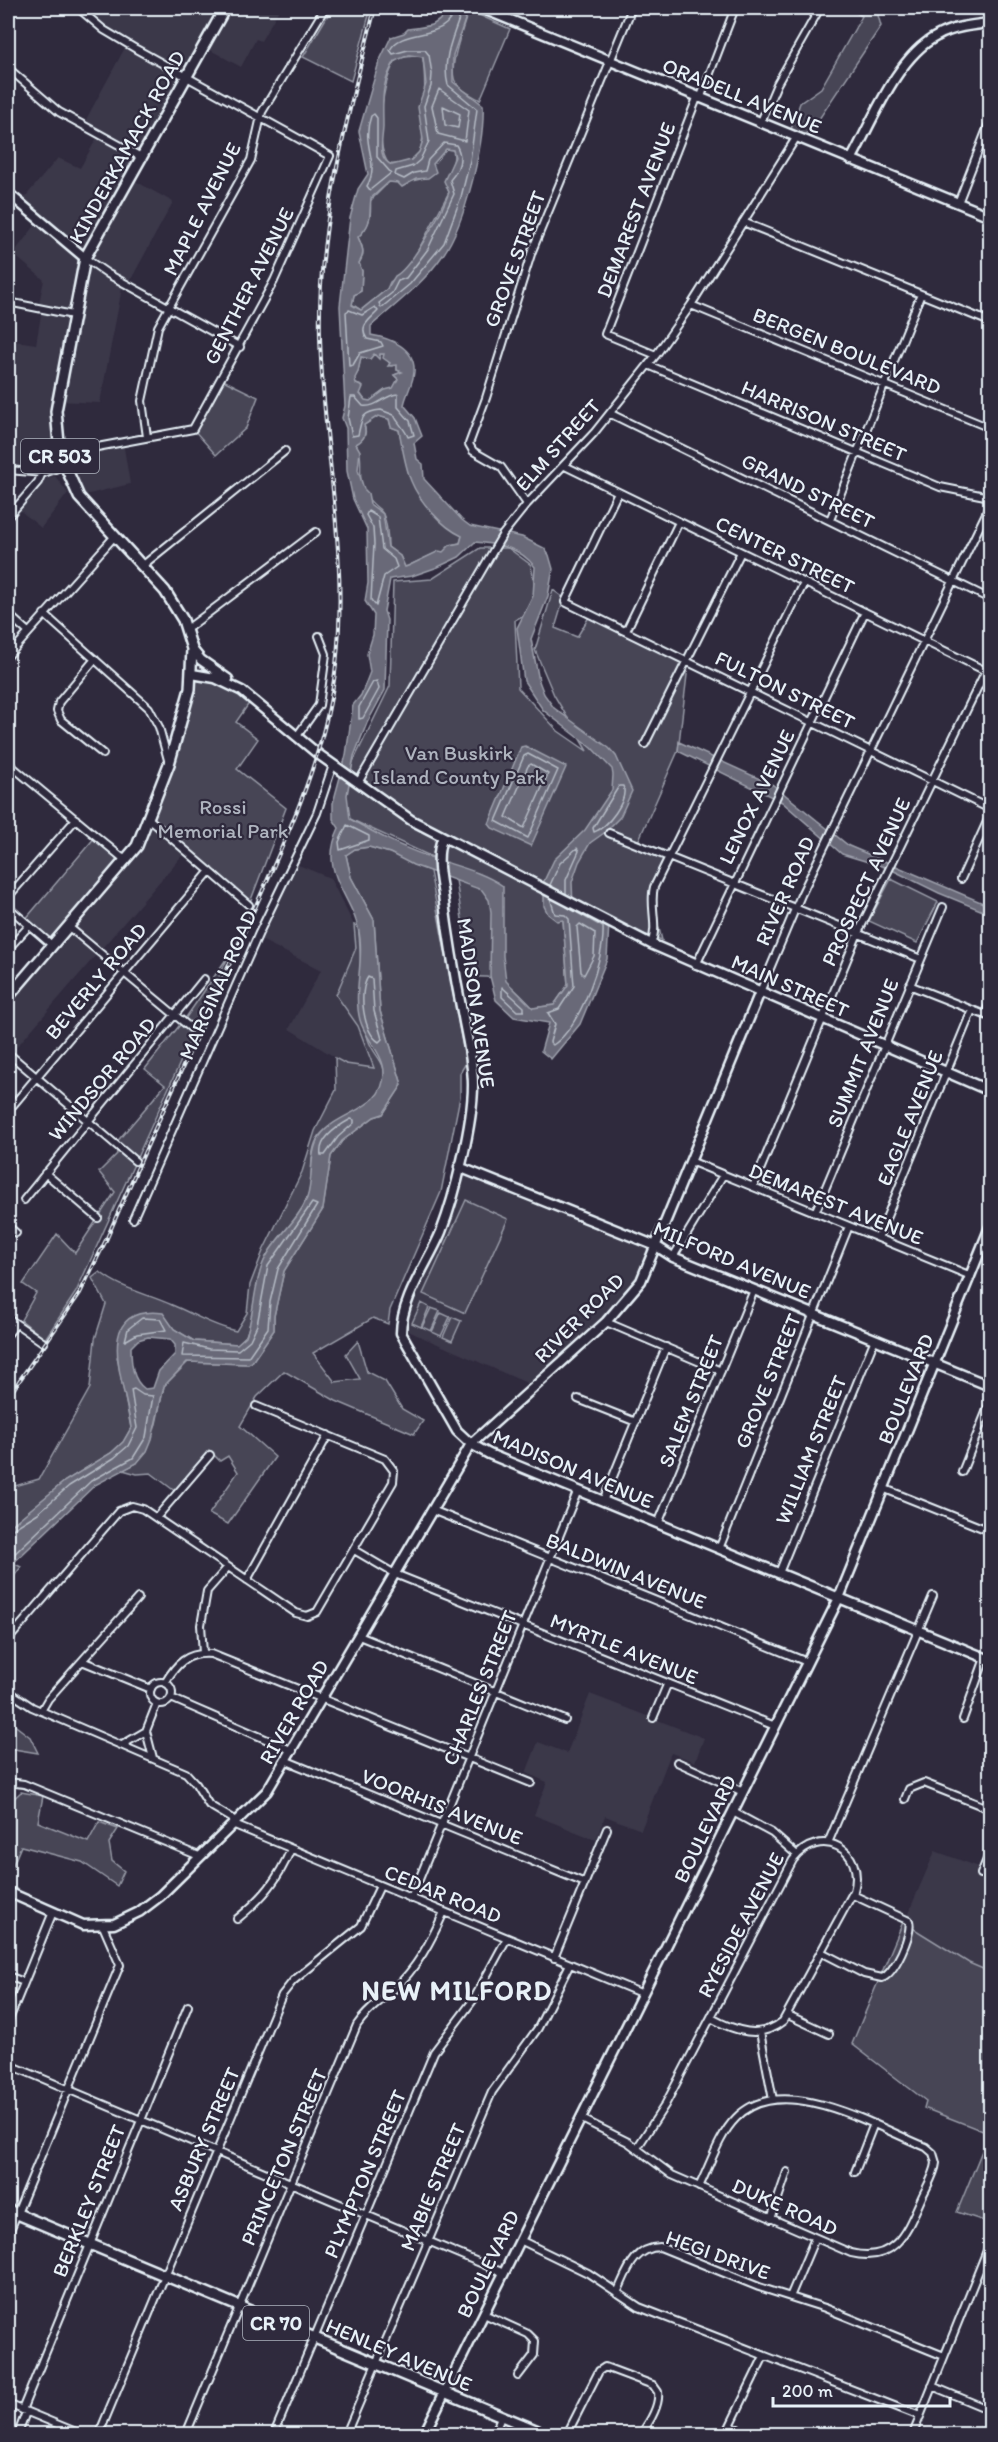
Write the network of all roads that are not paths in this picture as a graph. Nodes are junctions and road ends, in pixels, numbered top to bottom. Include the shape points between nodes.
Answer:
1 (78, 8) edge
2 (225, 8) edge
3 (325, 8) edge
4 (481, 8) edge
5 (632, 8) edge
6 (735, 8) edge
7 (820, 8) edge
8 (990, 23) edge
9 (610, 60) junction
10 (8, 68) edge
11 (187, 76) junction
12 (699, 99) junction
13 (261, 117) junction
14 (990, 121) edge
15 (760, 124) junction
16 (796, 138) junction
17 (141, 157) junction
18 (851, 160) junction
19 (8, 193) edge
20 (958, 203) junction
21 (990, 216) edge
22 (743, 222) junction
23 (85, 258) junction
24 (921, 294) junction
25 (8, 302) edge
26 (691, 304) junction
27 (169, 308) junction
28 (73, 315) junction
29 (990, 322) edge
30 (240, 347) junction
31 (656, 355) junction
32 (648, 365) junction
33 (883, 384) junction
34 (611, 414) junction
35 (990, 428) edge
36 (147, 437) junction
37 (285, 451) dead end
38 (857, 452) junction
39 (60, 453) junction
40 (63, 466) junction
41 (565, 466) junction
42 (8, 470) edge
43 (42, 473) junction
44 (618, 492) junction
45 (990, 497) edge
46 (527, 504) junction
47 (990, 505) edge
48 (8, 517) edge
49 (830, 520) junction
50 (679, 522) junction
51 (316, 532) dead end
52 (114, 537) junction
53 (741, 552) junction
54 (142, 566) junction
55 (954, 581) junction
56 (804, 583) junction
57 (990, 599) edge
58 (865, 612) junction
59 (8, 614) edge
60 (44, 614) junction
61 (187, 629) junction
62 (626, 631) junction
63 (28, 632) junction
64 (319, 636) dead end
65 (925, 641) junction
66 (192, 649) junction
67 (8, 656) edge
68 (95, 659) junction
69 (686, 660) junction
70 (990, 662) edge
71 (988, 672) edge
72 (192, 674) junction
73 (242, 691) junction
74 (750, 692) junction
75 (812, 722) junction
76 (297, 736) junction
77 (645, 744) dead end
78 (872, 751) junction
79 (103, 754) dead end
80 (169, 764) junction
81 (10, 765) edge
82 (333, 765) junction
83 (8, 774) edge
84 (933, 781) junction
85 (358, 783) junction
86 (990, 809) edge
87 (990, 815) edge
88 (148, 818) junction
89 (76, 819) junction
90 (609, 833) dead end
91 (443, 837) junction
92 (669, 857) junction
93 (126, 861) junction
94 (210, 871) junction
95 (961, 879) dead end
96 (734, 883) junction
97 (8, 897) edge
98 (249, 905) dead end
99 (8, 907) edge
100 (943, 907) dead end
101 (795, 908) junction
102 (29, 926) junction
103 (70, 928) junction
104 (858, 933) junction
105 (651, 944) junction
106 (53, 946) junction
107 (8, 949) edge
108 (921, 959) junction
109 (696, 965) junction
110 (124, 973) junction
111 (204, 979) dead end
112 (909, 985) junction
113 (760, 992) junction
114 (8, 997) edge
115 (990, 1002) edge
116 (972, 1010) junction
117 (176, 1016) junction
118 (988, 1016) edge
119 (822, 1019) junction
120 (193, 1030) dead end
121 (884, 1047) junction
122 (8, 1053) edge
123 (946, 1074) junction
124 (37, 1077) junction
125 (990, 1091) edge
126 (8, 1112) edge
127 (88, 1120) junction
128 (135, 1161) dead end
129 (690, 1161) junction
130 (459, 1167) junction
131 (45, 1173) junction
132 (723, 1175) junction
133 (753, 1187) junction
134 (24, 1200) dead end
135 (815, 1213) junction
136 (98, 1218) dead end
137 (133, 1219) dead end
138 (8, 1226) edge
139 (849, 1226) junction
140 (990, 1227) edge
141 (16, 1233) dead end
142 (878, 1238) junction
143 (656, 1246) junction
144 (673, 1257) junction
145 (971, 1276) junction
146 (754, 1290) junction
147 (813, 1314) junction
148 (8, 1318) edge
149 (606, 1322) junction
150 (16, 1324) junction
151 (8, 1334) edge
152 (875, 1339) junction
153 (44, 1343) dead end
154 (666, 1347) junction
155 (935, 1364) junction
156 (721, 1371) junction
157 (990, 1386) edge
158 (578, 1399) dead end
159 (990, 1402) edge
160 (256, 1406) dead end
161 (636, 1422) junction
162 (328, 1435) junction
163 (471, 1444) junction
164 (210, 1455) dead end
165 (962, 1472) dead end
166 (885, 1489) junction
167 (578, 1490) junction
168 (603, 1501) junction
169 (432, 1510) junction
170 (156, 1518) junction
171 (658, 1524) junction
172 (990, 1531) edge
173 (719, 1549) junction
174 (354, 1550) junction
175 (551, 1559) junction
176 (228, 1567) junction
177 (778, 1573) junction
178 (395, 1574) junction
179 (247, 1580) junction
180 (933, 1596) dead end
181 (138, 1598) dead end
182 (839, 1598) junction
183 (523, 1625) junction
184 (919, 1631) junction
185 (359, 1636) junction
186 (8, 1640) edge
187 (203, 1653) junction
188 (988, 1659) edge
189 (82, 1660) junction
190 (807, 1662) junction
191 (165, 1683) junction
192 (667, 1684) junction
193 (151, 1689) junction
194 (8, 1690) edge
195 (496, 1692) junction
196 (171, 1698) junction
197 (323, 1699) junction
198 (157, 1703) junction
199 (41, 1711) junction
200 (653, 1718) dead end
201 (963, 1719) dead end
202 (565, 1720) dead end
203 (775, 1726) junction
204 (146, 1731) junction
205 (122, 1745) junction
206 (293, 1751) junction
207 (153, 1758) junction
208 (469, 1758) junction
209 (287, 1761) junction
210 (677, 1762) dead end
211 (8, 1782) edge
212 (531, 1783) dead end
213 (743, 1792) junction
214 (904, 1799) dead end
215 (990, 1809) edge
216 (733, 1812) junction
217 (234, 1823) junction
218 (441, 1824) junction
219 (607, 1829) dead end
220 (828, 1843) junction
221 (291, 1849) junction
222 (990, 1852) edge
223 (797, 1855) junction
224 (199, 1856) junction
225 (981, 1874) dead end
226 (585, 1883) junction
227 (380, 1886) junction
228 (8, 1892) edge
229 (853, 1895) junction
230 (411, 1899) junction
231 (53, 1912) junction
232 (444, 1912) junction
233 (237, 1919) dead end
234 (103, 1926) junction
235 (507, 1938) junction
236 (821, 1952) junction
237 (554, 1958) junction
238 (570, 1964) junction
239 (8, 1976) edge
240 (24, 1982) junction
241 (643, 1994) junction
242 (188, 2006) dead end
243 (788, 2015) junction
244 (711, 2018) junction
245 (8, 2022) edge
246 (760, 2032) junction
247 (830, 2034) dead end
248 (8, 2064) edge
249 (68, 2090) junction
250 (773, 2100) junction
251 (580, 2118) junction
252 (141, 2120) junction
253 (873, 2126) junction
254 (638, 2148) junction
255 (217, 2152) junction
256 (787, 2172) dead end
257 (855, 2172) dead end
258 (291, 2183) junction
259 (699, 2187) junction
260 (12, 2211) edge
261 (366, 2214) junction
262 (771, 2219) junction
263 (8, 2235) edge
264 (815, 2238) junction
265 (520, 2240) junction
266 (428, 2241) junction
267 (90, 2244) junction
268 (990, 2244) edge
269 (504, 2273) junction
270 (165, 2276) junction
271 (617, 2293) junction
272 (790, 2297) junction
273 (239, 2307) junction
274 (484, 2314) junction
275 (314, 2338) junction
276 (764, 2356) junction
277 (944, 2356) junction
278 (376, 2365) junction
279 (518, 2376) dead end
280 (932, 2386) junction
281 (444, 2393) junction
282 (8, 2404) edge
283 (990, 2410) edge
284 (24, 2411) junction
285 (920, 2416) junction
286 (990, 2416) edge
287 (501, 2417) junction
288 (730, 2426) junction
289 (18, 2434) edge
290 (81, 2434) edge
291 (99, 2434) edge
292 (186, 2434) edge
293 (274, 2434) edge
294 (346, 2434) edge
295 (424, 2434) edge
296 (494, 2434) edge
297 (545, 2434) edge
298 (567, 2434) edge
299 (640, 2434) edge
300 (726, 2434) edge
301 (750, 2434) edge
302 (913, 2434) edge
303 (983, 2434) edge

1 - 11 street via 104,30
2 - 11 main road, KINDERKAMACK ROAD / CR 503
3 - 13 street, MAPLE AVENUE
4 - 9 street, ORADELL AVENUE
5 - 9 street, GROVE STREET
6 - 12 street, DEMAREST AVENUE
7 - 15 street via 777,84
8 - 18 street via 946,32 916,50
9 - 12 street, ORADELL AVENUE
9 - 46 street, GROVE STREET via 523,276 469,444 473,452 501,467
10 - 17 street via 51,106
11 - 13 street
11 - 17 main road, KINDERKAMACK ROAD / CR 503
12 - 15 street, ORADELL AVENUE
12 - 31 street, DEMAREST AVENUE via 605,334
13 - 27 street, MAPLE AVENUE via 251,160
13 - 30 street, GENTHER AVENUE via 330,156
14 - 20 street
15 - 16 street, ORADELL AVENUE
16 - 18 street, ORADELL AVENUE
16 - 22 street, ELM STREET
17 - 23 main road, KINDERKAMACK ROAD / CR 503
18 - 20 street, ORADELL AVENUE
19 - 23 street
20 - 21 street, ORADELL AVENUE
22 - 24 street
22 - 26 street, ELM STREET
23 - 27 street
23 - 28 main road, KINDERKAMACK ROAD / CR 503
24 - 29 street
24 - 33 street
25 - 28 street
26 - 31 street, ELM STREET
26 - 33 street, BERGEN BOULEVARD
27 - 30 street
27 - 36 street, MAPLE AVENUE via 158,327 143,394
28 - 39 main road, KINDERKAMACK ROAD / CR 503 via 56,411
30 - 36 street, GENTHER AVENUE via 193,429
31 - 32 street, ELM STREET
32 - 34 street, ELM STREET
32 - 38 street, HARRISON STREET
33 - 35 street, BERGEN BOULEVARD
33 - 38 street
34 - 41 street, ELM STREET
34 - 49 street, GRAND STREET
36 - 39 street
37 - 54 street
38 - 45 street, HARRISON STREET via 954,491
38 - 49 street
39 - 40 main road, KINDERKAMACK ROAD / CR 503
40 - 43 street
40 - 52 main road, KINDERKAMACK ROAD / CR 503 via 82,502
41 - 44 street, CENTER STREET
41 - 46 street, ELM STREET
42 - 43 street
43 - 48 street
44 - 50 street, CENTER STREET
44 - 62 street, FULTON STREET via 565,602
46 - 85 street, ELM STREET via 493,551
47 - 55 street, RIVER ROAD
49 - 55 street, GRAND STREET
50 - 53 street, CENTER STREET
50 - 62 street
51 - 61 street
52 - 54 main road, KINDERKAMACK ROAD / CR 503
52 - 60 street
53 - 56 street, CENTER STREET
53 - 69 street
54 - 61 main road, KINDERKAMACK ROAD / CR 503 via 175,603
55 - 57 street, GRAND STREET
55 - 65 street, RIVER ROAD
56 - 58 street, CENTER STREET
56 - 74 street
58 - 65 street, CENTER STREET
58 - 75 street, LENOX AVENUE
59 - 63 street
60 - 63 street
60 - 68 street
61 - 66 main road, KINDERKAMACK ROAD / CR 503
62 - 69 street, FULTON STREET
63 - 67 street
64 - 76 street via 326,654 319,705
65 - 71 street, CENTER STREET
65 - 78 street, RIVER ROAD
66 - 72 main road, KINDERKAMACK ROAD / CR 503
66 - 73 street
68 - 79 street via 59,702 57,711 61,720
68 - 80 street via 150,708
69 - 74 street, FULTON STREET
69 - 77 street
70 - 71 street, PROSPECT AVENUE
71 - 84 street, PROSPECT AVENUE
72 - 73 street via 214,678
72 - 80 main road, KINDERKAMACK ROAD / CR 503
73 - 76 street, MAIN STREET
74 - 75 street, FULTON STREET
74 - 92 street
75 - 78 street, FULTON STREET
75 - 96 street, LENOX AVENUE
76 - 82 street, MAIN STREET
78 - 84 street, FULTON STREET
78 - 101 street, RIVER ROAD
80 - 88 main road, KINDERKAMACK ROAD / CR 503
81 - 83 street
81 - 89 street
82 - 85 street, MAIN STREET
82 - 137 street, MARGINAL ROAD via 317,813 259,933
84 - 86 street, FULTON STREET
84 - 104 street, PROSPECT AVENUE
85 - 91 street, MAIN STREET via 393,809
87 - 95 street
88 - 93 main road, KINDERKAMACK ROAD / CR 503
88 - 94 street
89 - 93 street
89 - 97 street
90 - 92 street
91 - 105 street, MAIN STREET
91 - 130 street, MADISON AVENUE via 439,848 440,875 473,1083
92 - 96 street
92 - 105 street via 652,895 655,931
93 - 103 main road, KINDERKAMACK ROAD / CR 503
94 - 98 street
94 - 110 street, BEVERLY ROAD
96 - 101 street
96 - 109 street, LENOX AVENUE
99 - 102 street
100 - 108 street, SUMMIT AVENUE
101 - 104 street
101 - 113 street, RIVER ROAD
102 - 106 street
102 - 107 street
103 - 106 main road, KINDERKAMACK ROAD / CR 503
103 - 110 street
104 - 108 street
104 - 119 street, PROSPECT AVENUE
105 - 109 street, MAIN STREET
106 - 114 main road, KINDERKAMACK ROAD / CR 503
108 - 112 street, SUMMIT AVENUE
109 - 113 street, MAIN STREET
110 - 117 street
110 - 124 street, BEVERLY ROAD
111 - 117 street, WINDSOR ROAD
112 - 116 street
112 - 121 street, SUMMIT AVENUE
113 - 119 street, MAIN STREET
113 - 129 street, RIVER ROAD
115 - 118 street
116 - 118 street
116 - 123 street, EAGLE AVENUE
117 - 120 street
117 - 127 street, WINDSOR ROAD
119 - 121 street, MAIN STREET
119 - 133 street, PROSPECT AVENUE
121 - 123 street, MAIN STREET
121 - 135 street, SUMMIT AVENUE
122 - 124 street
123 - 125 street, MAIN STREET
123 - 142 street, EAGLE AVENUE
124 - 126 street, BEVERLY ROAD
124 - 127 street
127 - 128 street
127 - 131 street, WINDSOR ROAD
129 - 132 street, DEMAREST AVENUE
129 - 143 street, RIVER ROAD
130 - 143 street, MILFORD AVENUE
130 - 163 street, MADISON AVENUE via 448,1214 406,1306 401,1334 457,1431
131 - 134 street, WINDSOR ROAD
131 - 136 street
132 - 133 street, DEMAREST AVENUE
132 - 144 street
133 - 135 street, DEMAREST AVENUE
135 - 139 street, DEMAREST AVENUE
138 - 141 street
139 - 142 street, DEMAREST AVENUE
139 - 147 street, GROVE STREET
140 - 145 street, BOULEVARD
142 - 145 street, DEMAREST AVENUE
143 - 144 street, MILFORD AVENUE
143 - 149 street, RIVER ROAD via 635,1290
144 - 146 street, MILFORD AVENUE
145 - 155 street, BOULEVARD
146 - 147 street, MILFORD AVENUE
146 - 156 street, SALEM STREET
147 - 152 street, MILFORD AVENUE
147 - 173 street, GROVE STREET
148 - 150 street
149 - 154 street
149 - 163 street, RIVER ROAD
150 - 151 street
150 - 153 street
152 - 155 street, MILFORD AVENUE
152 - 177 street, WILLIAM STREET
154 - 156 street
154 - 161 street
155 - 157 street, MILFORD AVENUE
155 - 166 street, BOULEVARD
156 - 171 street, SALEM STREET
158 - 161 street
159 - 165 street
160 - 162 street
161 - 168 street
162 - 174 street via 385,1459 392,1467 393,1482
162 - 179 street
163 - 167 street, MADISON AVENUE
163 - 169 street, RIVER ROAD
164 - 170 street
166 - 172 street
166 - 182 street, BOULEVARD
167 - 168 street, MADISON AVENUE
167 - 175 street, CHARLES STREET
168 - 171 street, MADISON AVENUE
169 - 175 street, BALDWIN AVENUE
169 - 178 street, RIVER ROAD
170 - 176 street
170 - 186 street via 138,1507 119,1511
171 - 173 street, MADISON AVENUE
173 - 177 street, MADISON AVENUE
174 - 178 street, MYRTLE AVENUE
174 - 179 street via 321,1609 307,1616 296,1614
175 - 183 street, CHARLES STREET
175 - 190 street, BALDWIN AVENUE
176 - 179 street
176 - 187 street via 207,1591 201,1624
177 - 182 street, MADISON AVENUE
178 - 183 street, MYRTLE AVENUE
178 - 185 street, RIVER ROAD
180 - 184 street
181 - 189 street
182 - 184 street, MADISON AVENUE
182 - 190 street, BOULEVARD
183 - 192 street, MYRTLE AVENUE
183 - 195 street, CHARLES STREET
184 - 188 street, MADISON AVENUE
184 - 220 street
185 - 195 street
185 - 197 street, RIVER ROAD
187 - 191 street via 183,1660
187 - 197 street
188 - 201 street
189 - 193 street
189 - 199 street
190 - 203 street, BOULEVARD
191 - 193 street via 158,1682
191 - 196 street via 172,1690
192 - 200 street
192 - 203 street, MYRTLE AVENUE
193 - 198 street via 151,1697
194 - 199 street, CEDAR ROAD
195 - 202 street
195 - 208 street, CHARLES STREET
196 - 198 street
196 - 206 street
197 - 206 street, RIVER ROAD
197 - 208 street
198 - 204 street
199 - 205 street, CEDAR ROAD
203 - 213 street, BOULEVARD
204 - 205 street
204 - 207 street
205 - 207 street, CEDAR ROAD
206 - 209 street, RIVER ROAD
207 - 217 street, CEDAR ROAD via 186,1773 209,1805
208 - 212 street
208 - 218 street, CHARLES STREET
209 - 217 street, RIVER ROAD via 267,1791
209 - 218 street, VOORHIS AVENUE
210 - 213 street
211 - 224 street via 24,1784
213 - 216 street, BOULEVARD
214 - 215 street via 909,1789 924,1783
216 - 223 street via 772,1833
216 - 241 street, BOULEVARD
217 - 221 street, CEDAR ROAD
217 - 224 street, RIVER ROAD
218 - 226 street, VOORHIS AVENUE
218 - 230 street, CHARLES STREET
219 - 226 street
220 - 223 street, RYESIDE AVENUE via 809,1846
220 - 229 street via 844,1850 853,1862 857,1877
221 - 227 street, CEDAR ROAD
221 - 233 street via 268,1892
222 - 225 street
223 - 244 street, RYESIDE AVENUE
224 - 234 street, RIVER ROAD via 150,1905 127,1919
226 - 237 street
227 - 230 street, CEDAR ROAD
227 - 255 street, ASBURY STREET via 362,1926 293,1981 282,1995
228 - 231 street, RIVER ROAD
229 - 236 street
229 - 236 street via 905,1918 910,1925 892,1973 882,1978 864,1974
230 - 232 street, CEDAR ROAD
231 - 234 street, RIVER ROAD via 83,1925
231 - 240 street
232 - 235 street, CEDAR ROAD
232 - 258 street, PRINCETON STREET via 416,1966 357,2025
234 - 249 street via 120,1965
235 - 237 street, CEDAR ROAD
235 - 261 street, PLYMPTON STREET via 474,1999 434,2052
236 - 243 street
237 - 238 street, CEDAR ROAD
238 - 241 street, CEDAR ROAD
238 - 266 street, MABIE STREET via 538,2028 492,2092
239 - 240 street
240 - 245 street
241 - 251 street, BOULEVARD
242 - 252 street, BERKLEY STREET
243 - 246 street via 777,2026
243 - 247 street
244 - 246 street via 734,2030
244 - 254 street, RYESIDE AVENUE
246 - 250 street
248 - 249 street
249 - 252 street
249 - 260 street
250 - 253 street via 808,2100
250 - 259 street via 736,2118
251 - 254 street, DUKE ROAD
251 - 265 street, BOULEVARD
252 - 255 street
252 - 267 street, BERKLEY STREET
253 - 257 street
253 - 264 street, DUKE ROAD via 926,2147 935,2157 935,2168 906,2232 892,2247 876,2255 859,2255
254 - 259 street, DUKE ROAD via 662,2170
255 - 258 street
255 - 270 street, ASBURY STREET
256 - 262 street
258 - 261 street
258 - 273 street, PRINCETON STREET
259 - 262 street, DUKE ROAD
260 - 263 street
260 - 267 main road, HENLEY AVENUE / CR 70
261 - 266 street
261 - 275 street, PLYMPTON STREET
262 - 264 street, DUKE ROAD
264 - 272 street
265 - 269 street, BOULEVARD
265 - 271 street via 588,2273
266 - 269 street
266 - 278 street, MABIE STREET
267 - 270 main road, HENLEY AVENUE / CR 70
267 - 284 street, BERKLEY STREET
268 - 277 street
269 - 274 street, BOULEVARD
270 - 273 main road, HENLEY AVENUE / CR 70
270 - 291 street, ASBURY STREET
271 - 272 street, HEGI DRIVE via 636,2256 660,2247
271 - 276 street via 639,2307
272 - 277 street, HEGI DRIVE
273 - 275 main road, HENLEY AVENUE / CR 70
273 - 292 street, PRINCETON STREET
274 - 279 street via 535,2341 534,2355
274 - 281 street, BOULEVARD
275 - 278 main road, HENLEY AVENUE / CR 70
275 - 293 street, PLYMPTON STREET
276 - 285 street
276 - 288 street
277 - 280 street
278 - 281 main road, HENLEY AVENUE / CR 70
278 - 294 street, MABIE STREET
280 - 283 street
280 - 285 street
281 - 287 main road, HENLEY AVENUE / CR 70
281 - 295 street, BOULEVARD
282 - 284 street
284 - 289 street, BERKLEY STREET
284 - 290 street
285 - 302 street
286 - 303 street
287 - 296 street
287 - 297 main road, HENLEY AVENUE / CR 70
288 - 300 street
288 - 301 street
298 - 299 street via 599,2371 605,2367 653,2385 658,2392 649,2423

